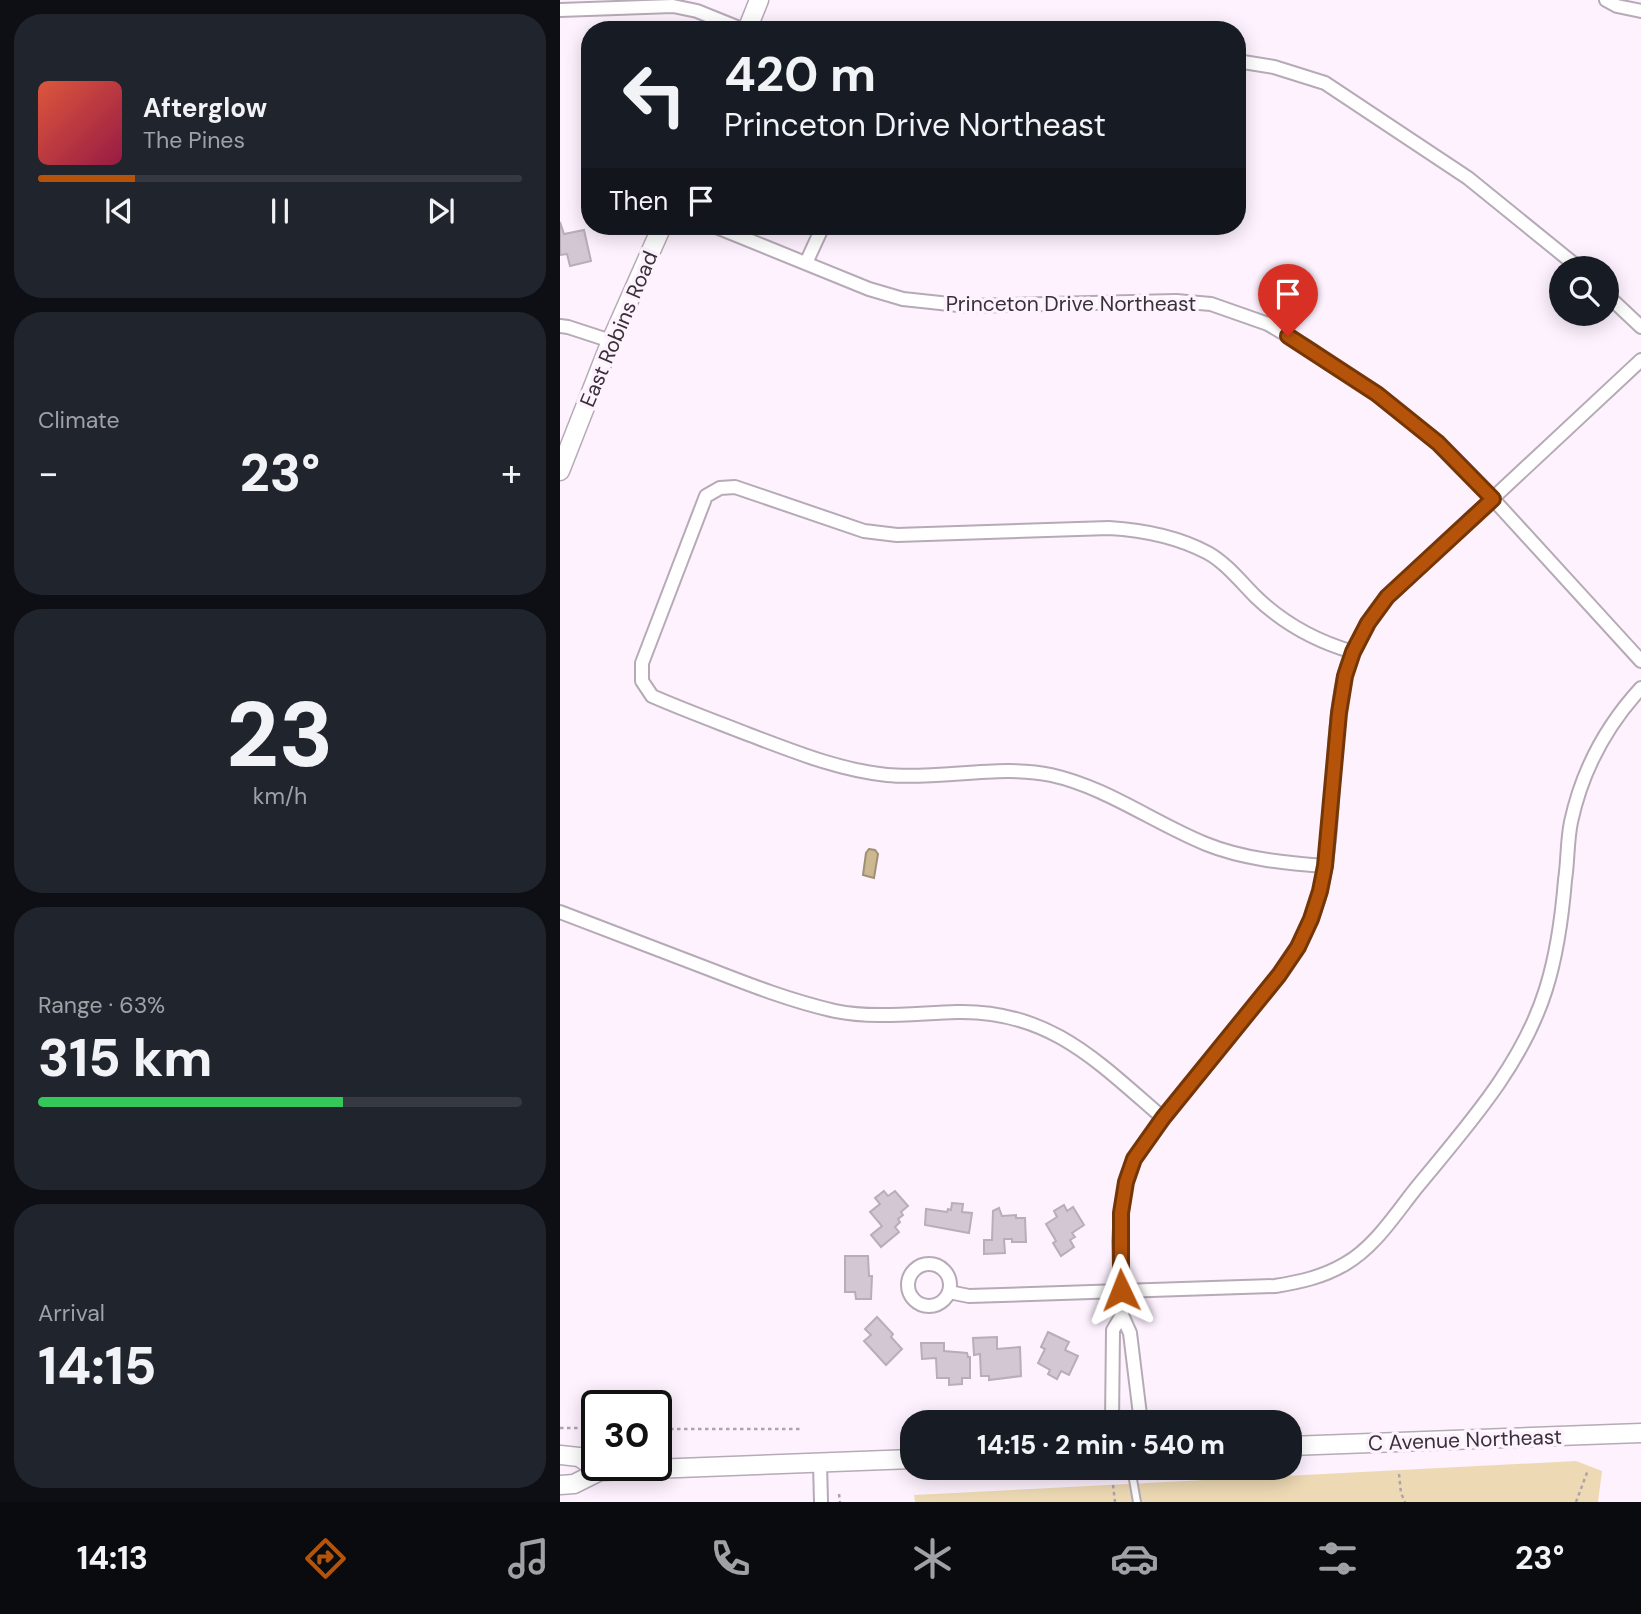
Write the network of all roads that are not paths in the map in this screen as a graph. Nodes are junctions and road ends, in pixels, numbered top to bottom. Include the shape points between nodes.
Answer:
1 (760, 0) edge
2 (1606, 0) edge
3 (560, 10) edge
4 (1641, 11) edge
5 (723, 21) edge
6 (750, 21) edge
7 (1246, 62) edge
8 (658, 235) edge
9 (737, 235) edge
10 (819, 235) edge
11 (1564, 256) edge
12 (806, 263) junction
13 (1619, 306) edge
14 (560, 326) edge
15 (1641, 327) edge
16 (611, 341) junction
17 (1641, 360) edge
18 (560, 471) edge
19 (1493, 499) junction
20 (1353, 652) junction
21 (1641, 661) edge
22 (1641, 688) edge
23 (1325, 866) junction
24 (560, 912) edge
25 (1163, 1118) junction
26 (1121, 1290) junction
27 (949, 1292) dead end
28 (1122, 1315) junction
29 (1112, 1410) edge
30 (1139, 1410) edge
31 (1641, 1433) edge
32 (1302, 1446) edge
33 (560, 1455) edge
34 (581, 1458) edge
35 (900, 1460) edge
36 (820, 1463) junction
37 (672, 1468) edge
38 (581, 1480) edge
39 (1133, 1480) edge
40 (560, 1485) edge
41 (821, 1502) edge
42 (1138, 1502) edge

1 - 6 street
2 - 4 street
3 - 5 street via 673,6
7 - 11 street via 1325,83 1468,178
8 - 16 street, East Robins Road
9 - 12 street, Princeton Drive Northeast
10 - 12 street
12 - 19 street, Princeton Drive Northeast via 869,289 935,304 1176,301 1239,312 1307,347 1377,394 1438,443
13 - 15 street
14 - 16 street
16 - 18 street, East Robins Road
17 - 19 street
19 - 20 street via 1387,597
19 - 21 street, Princeton Drive Northeast
20 - 23 street via 1341,701
20 - 23 street via 1306,635 1281,619 1209,554 1162,535 1110,528 897,535 864,531 735,487 706,496 642,663 642,681 652,696 809,757 888,775 1048,774 1096,790 1207,844 1283,863
22 - 26 street via 1594,752 1580,788 1571,823 1558,939 1545,990 1522,1046 1495,1090 1374,1240 1347,1264 1313,1280 1275,1286
23 - 25 street via 1298,947
24 - 25 street via 778,995 838,1012 960,1012 1023,1020 1059,1035 1091,1056
25 - 26 street via 1134,1159 1126,1182 1119,1242
26 - 27 street via 969,1296
26 - 28 street
28 - 29 street via 1113,1330
28 - 30 street via 1130,1333
31 - 32 street, C Avenue Northeast
33 - 34 street
35 - 36 street
36 - 37 street
36 - 41 street
38 - 40 street
39 - 42 lane

